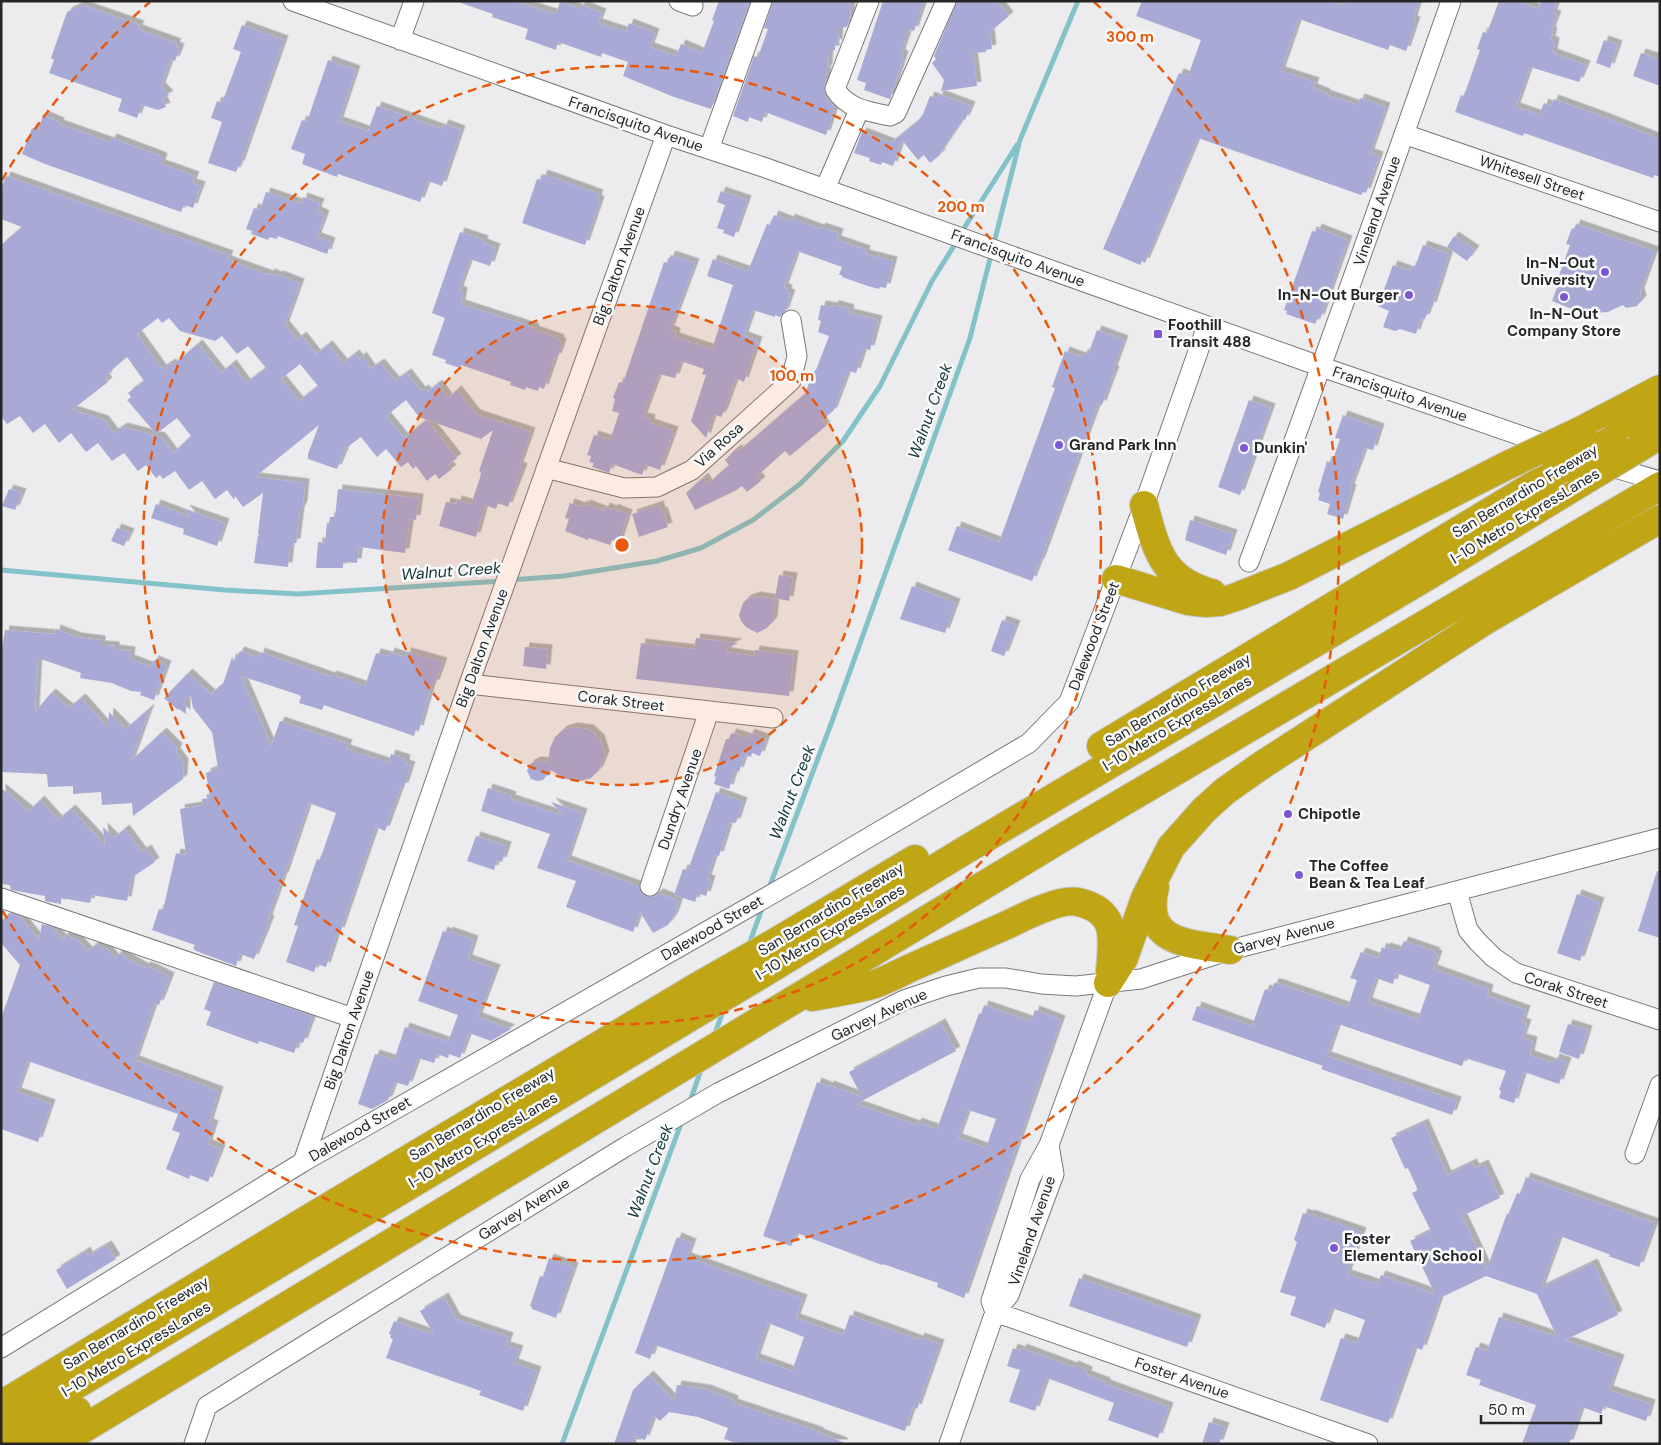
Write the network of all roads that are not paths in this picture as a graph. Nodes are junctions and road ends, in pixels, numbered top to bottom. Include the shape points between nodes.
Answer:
1 (293, 1) edge
2 (414, 1) edge
3 (762, 1) edge
4 (869, 1) edge
5 (946, 1) edge
6 (1451, 1) edge
7 (400, 40) junction
8 (858, 110) junction
9 (1404, 134) junction
10 (666, 135) junction
11 (709, 149) junction
12 (824, 189) junction
13 (1660, 222) edge
14 (791, 320) dead end
15 (1207, 326) junction
16 (1322, 367) junction
17 (1660, 389) edge
18 (1660, 410) edge
19 (1660, 435) edge
20 (1624, 445) junction
21 (546, 468) junction
22 (1660, 481) edge
23 (1660, 486) edge
24 (1144, 505) junction
25 (1660, 519) edge
26 (1249, 562) dead end
27 (1116, 579) junction
28 (1236, 597) junction
29 (469, 684) junction
30 (709, 711) junction
31 (773, 718) dead end
32 (1660, 838) edge
33 (1159, 869) junction
34 (650, 886) dead end
35 (1457, 891) junction
36 (1, 898) edge
37 (879, 948) junction
38 (1230, 950) junction
39 (1108, 983) junction
40 (793, 1001) junction
41 (353, 1018) junction
42 (1660, 1020) edge
43 (1660, 1085) edge
44 (1635, 1154) dead end
45 (303, 1162) junction
46 (995, 1312) junction
47 (1, 1348) edge
48 (1, 1405) edge
49 (1, 1430) edge
50 (22, 1444) edge
51 (58, 1444) edge
52 (194, 1444) edge
53 (949, 1444) edge
54 (1368, 1444) edge

1 - 7 street, Francisquito Avenue
2 - 7 street
3 - 11 street
4 - 8 street via 836,89
5 - 8 street via 896,113 890,116
6 - 9 street, Vineland Avenue
7 - 10 street, Francisquito Avenue
8 - 12 street
9 - 13 street, Whitesell Street
9 - 16 street, Vineland Avenue
10 - 11 street, Francisquito Avenue
10 - 21 street, Big Dalton Avenue
11 - 12 street, Francisquito Avenue
12 - 15 street, Francisquito Avenue
14 - 21 street, Via Rosa via 797,356 791,381 692,470 656,487 624,488
15 - 16 street, Francisquito Avenue
15 - 24 street, Dalewood Street
16 - 22 street, Francisquito Avenue
16 - 26 street, Vineland Avenue
17 - 28 highway, bridge via 1313,564
18 - 20 highway, San Bernardino Freeway
19 - 20 highway, I-10 Metro ExpressLanes
20 - 48 highway, San Bernardino Freeway, bridge via 1554,473
20 - 49 highway, I-10 Metro ExpressLanes, bridge via 1582,482
21 - 29 street, Big Dalton Avenue
23 - 37 highway
24 - 27 street, Dalewood Street
24 - 28 highway via 1158,552 1168,568 1181,580 1200,590
25 - 33 highway via 1486,620 1262,765 1204,810 1170,847
27 - 28 highway via 1188,601 1220,602
27 - 45 street, Dalewood Street via 1069,702 1029,744
29 - 30 street, Corak Street
29 - 41 street, Big Dalton Avenue
30 - 31 street, Corak Street
30 - 34 street, Dundry Avenue
32 - 35 street, Garvey Avenue
33 - 38 highway via 1152,905 1164,934 1181,942
33 - 39 highway via 1124,958
35 - 38 street, Garvey Avenue
35 - 42 street, Corak Street via 1468,930 1493,957 1516,973
36 - 41 street
37 - 40 highway
37 - 50 highway, I-10 Metro ExpressLanes via 836,954
38 - 39 street, Garvey Avenue via 1141,979
39 - 40 highway via 1112,930 1101,912 1076,901 1053,905 1025,916 876,984
39 - 46 street, Vineland Avenue via 1050,1145 1030,1179 991,1301
39 - 52 street, Garvey Avenue via 1076,986 979,978 904,1000 718,1094 625,1147 207,1406
40 - 51 highway
41 - 45 street, Big Dalton Avenue
43 - 44 street
45 - 47 street, Dalewood Street
46 - 53 street, Vineland Avenue
46 - 54 street, Foster Avenue

